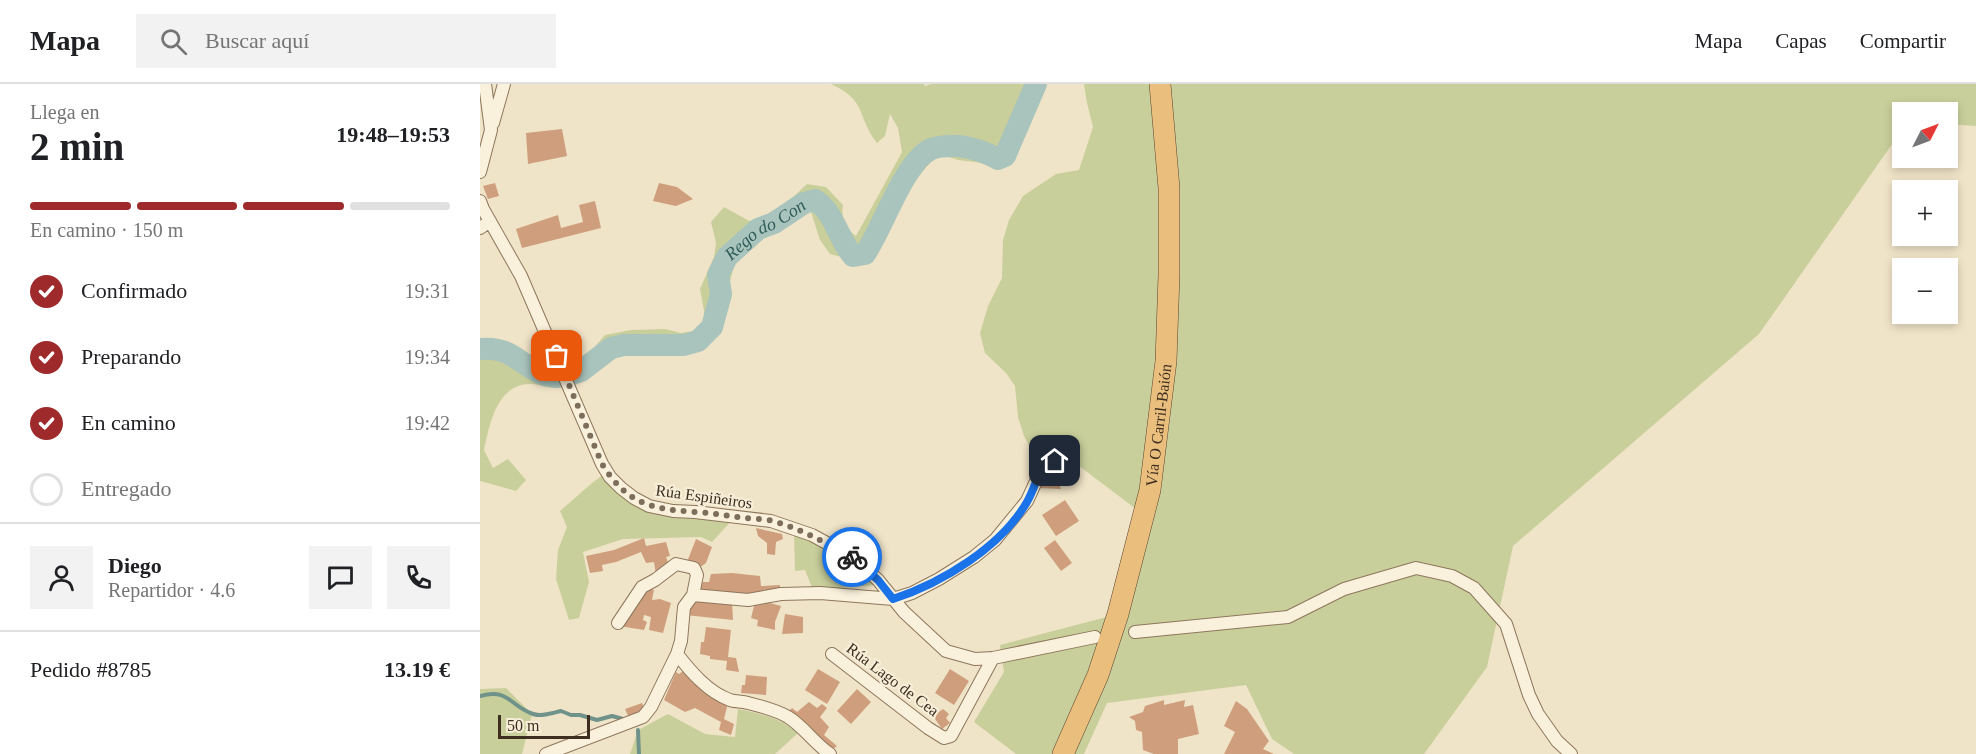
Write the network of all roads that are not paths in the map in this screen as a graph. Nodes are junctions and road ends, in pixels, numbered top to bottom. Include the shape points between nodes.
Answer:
1 (485, 84) edge
2 (504, 84) edge
3 (1160, 84) edge
4 (491, 130) junction
5 (480, 172) edge
6 (480, 201) edge
7 (485, 224) edge
8 (1055, 461) dead end
9 (693, 596) junction
10 (893, 599) junction
11 (618, 623) dead end
12 (1135, 632) dead end
13 (1095, 637) dead end
14 (677, 654) junction
15 (832, 654) dead end
16 (993, 658) junction
17 (546, 754) edge
18 (830, 754) edge
19 (1064, 754) edge
20 (1571, 754) edge

1 - 4 street
2 - 4 street
3 - 19 highway, Vía O Carril-Baión via 1169,188 1169,275 1166,361 1150,490 1118,614
4 - 5 street
6 - 7 street, Rúa Espiñeiros
7 - 10 street, Rúa Espiñeiros via 521,276 602,464 621,488 649,506 771,521 812,535 854,558
8 - 10 street via 1044,464 1027,501 995,540 939,579
9 - 10 street via 748,600 820,593
9 - 11 street via 697,575 694,567 676,564 642,587
9 - 14 street via 684,607
10 - 16 street, Rúa Espiñeiros via 946,651 975,659
12 - 20 street via 1288,617 1344,589 1416,568 1452,576 1474,588 1506,624 1538,714
13 - 16 street, Rúa Espiñeiros
14 - 17 street via 643,717
14 - 18 street via 722,697 787,716
15 - 16 street, Rúa Lago de Cea via 944,738 951,736

